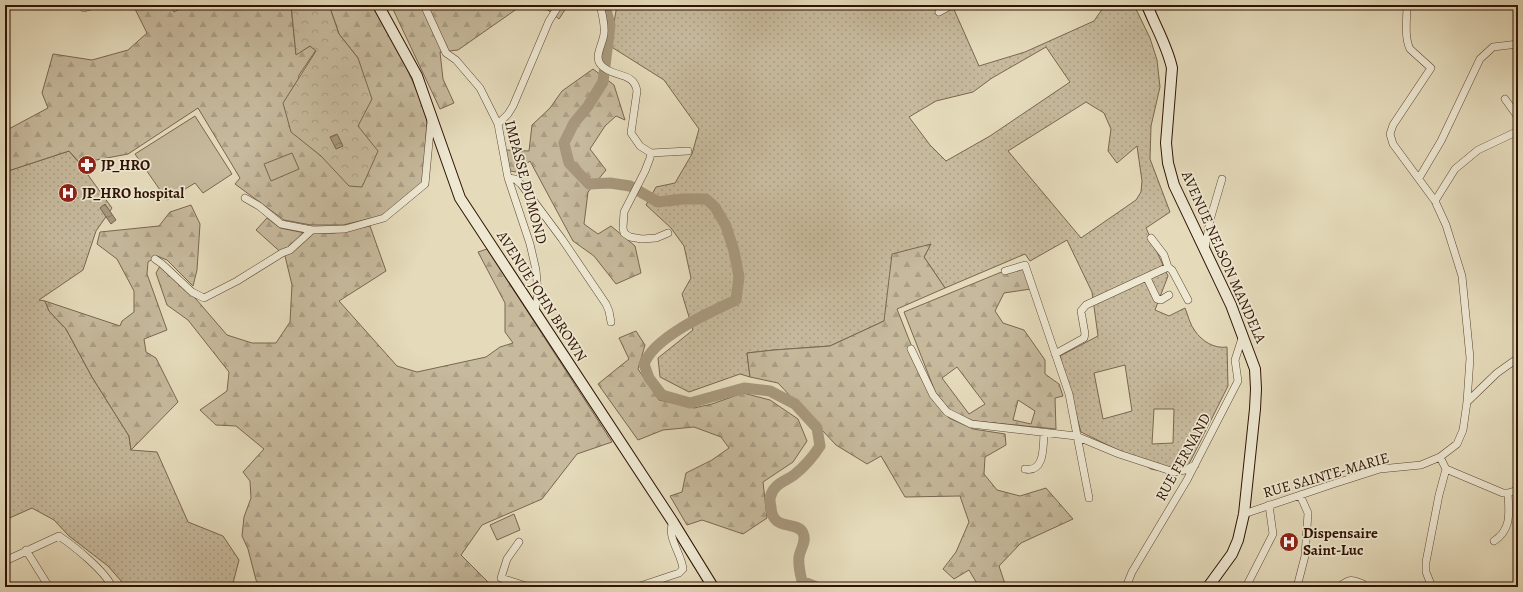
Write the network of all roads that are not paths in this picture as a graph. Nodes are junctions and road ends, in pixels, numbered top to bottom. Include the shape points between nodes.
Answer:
1 (83, 5) edge
2 (94, 5) edge
3 (378, 5) edge
4 (424, 5) edge
5 (559, 5) edge
6 (600, 5) edge
7 (952, 5) edge
8 (1147, 5) edge
9 (1407, 5) edge
10 (940, 12) dead end
11 (1518, 44) edge
12 (1505, 99) dead end
13 (432, 116) junction
14 (1518, 118) edge
15 (498, 124) junction
16 (1518, 131) edge
17 (688, 151) dead end
18 (651, 153) junction
19 (508, 178) junction
20 (1419, 178) junction
21 (1222, 179) dead end
22 (245, 198) dead end
23 (1435, 201) junction
24 (312, 230) junction
25 (668, 234) dead end
26 (1151, 238) dead end
27 (1205, 249) junction
28 (155, 260) dead end
29 (1168, 267) junction
30 (1005, 271) dead end
31 (1147, 278) junction
32 (1169, 295) dead end
33 (1188, 300) dead end
34 (535, 312) junction
35 (611, 322) dead end
36 (1243, 335) junction
37 (911, 349) dead end
38 (1055, 354) junction
39 (1518, 358) edge
40 (1468, 402) junction
41 (1044, 433) junction
42 (1076, 436) junction
43 (1440, 457) junction
44 (1195, 465) junction
45 (1025, 469) dead end
46 (1446, 469) junction
47 (1518, 490) edge
48 (1508, 493) junction
49 (1300, 495) junction
50 (1088, 498) dead end
51 (1269, 505) junction
52 (1244, 514) junction
53 (673, 522) junction
54 (1494, 541) dead end
55 (518, 542) dead end
56 (26, 550) junction
57 (5, 561) edge
58 (49, 587) edge
59 (112, 587) edge
60 (529, 587) edge
61 (637, 587) edge
62 (713, 587) edge
63 (1126, 587) edge
64 (1208, 587) edge
65 (1246, 587) edge
66 (1297, 587) edge
67 (1338, 587) edge
68 (1364, 587) edge
69 (1432, 587) edge

1 - 2 street via 84,8
3 - 13 main road, AVENUE JOHN BROWN via 417,76
4 - 15 street, IMPASSE DUMOND via 446,53 456,60 480,88
5 - 15 street via 549,21 513,106
6 - 18 street via 604,32 598,60 608,70 636,84 631,133 640,146
7 - 10 street
8 - 27 main road, AVENUE NELSON MANDELA via 1165,44 1172,68 1166,138 1168,163 1174,185
9 - 20 street, RUE SAINTE-MARIE via 1408,46 1431,68 1393,125 1390,134 1393,144
11 - 20 street via 1493,47 1480,59 1441,141
12 - 14 street
13 - 24 street via 425,184 374,225 345,230
13 - 34 main road, AVENUE JOHN BROWN via 460,198
15 - 19 street, IMPASSE DUMOND
16 - 23 street via 1478,150 1455,169
17 - 18 street
18 - 25 street via 624,212 624,233 642,239
19 - 34 street, IMPASSE DUMOND via 536,270 538,294
19 - 35 street via 515,179 521,184 562,238 606,304
20 - 23 street, RUE SAINTE-MARIE
21 - 27 street
22 - 24 street via 281,224
23 - 40 street, RUE SAINTE-MARIE via 1446,225 1462,276 1470,358
24 - 28 street via 290,250 204,298 192,292
26 - 29 street via 1164,255
27 - 36 main road, AVENUE NELSON MANDELA
29 - 31 street
29 - 33 street
30 - 38 street via 1025,265
31 - 32 street via 1157,298 1161,300
31 - 38 street via 1086,305 1081,312 1084,338
34 - 53 main road, AVENUE JOHN BROWN
36 - 44 street, RUE FERNAND via 1235,360 1238,381
36 - 52 main road, AVENUE NELSON MANDELA via 1255,370 1256,389
37 - 41 street via 933,395 947,412 971,424
38 - 42 street via 1069,394
39 - 40 street via 1497,373
40 - 43 street, RUE SAINTE-MARIE via 1463,430 1456,444
41 - 42 street
41 - 45 street via 1039,464 1032,470
42 - 44 street via 1174,472
42 - 50 street
43 - 46 street
43 - 49 street, RUE SAINTE-MARIE via 1421,465 1380,469
44 - 63 street, RUE FERNAND via 1132,572
46 - 48 street
46 - 69 street via 1438,495 1426,562 1426,572
47 - 48 street
48 - 54 street via 1507,526 1504,533
49 - 51 street, RUE SAINTE-MARIE
49 - 66 street via 1308,513 1305,556
51 - 52 street, RUE SAINTE-MARIE
51 - 65 street via 1273,534
52 - 64 main road, AVENUE NELSON MANDELA via 1232,554
53 - 61 street via 670,528 672,538 683,569 679,573
53 - 62 main road, AVENUE JOHN BROWN
55 - 60 street via 507,559 502,578
56 - 57 street
56 - 58 street
56 - 59 street via 59,536 75,547 101,572
67 - 68 street via 1353,580

